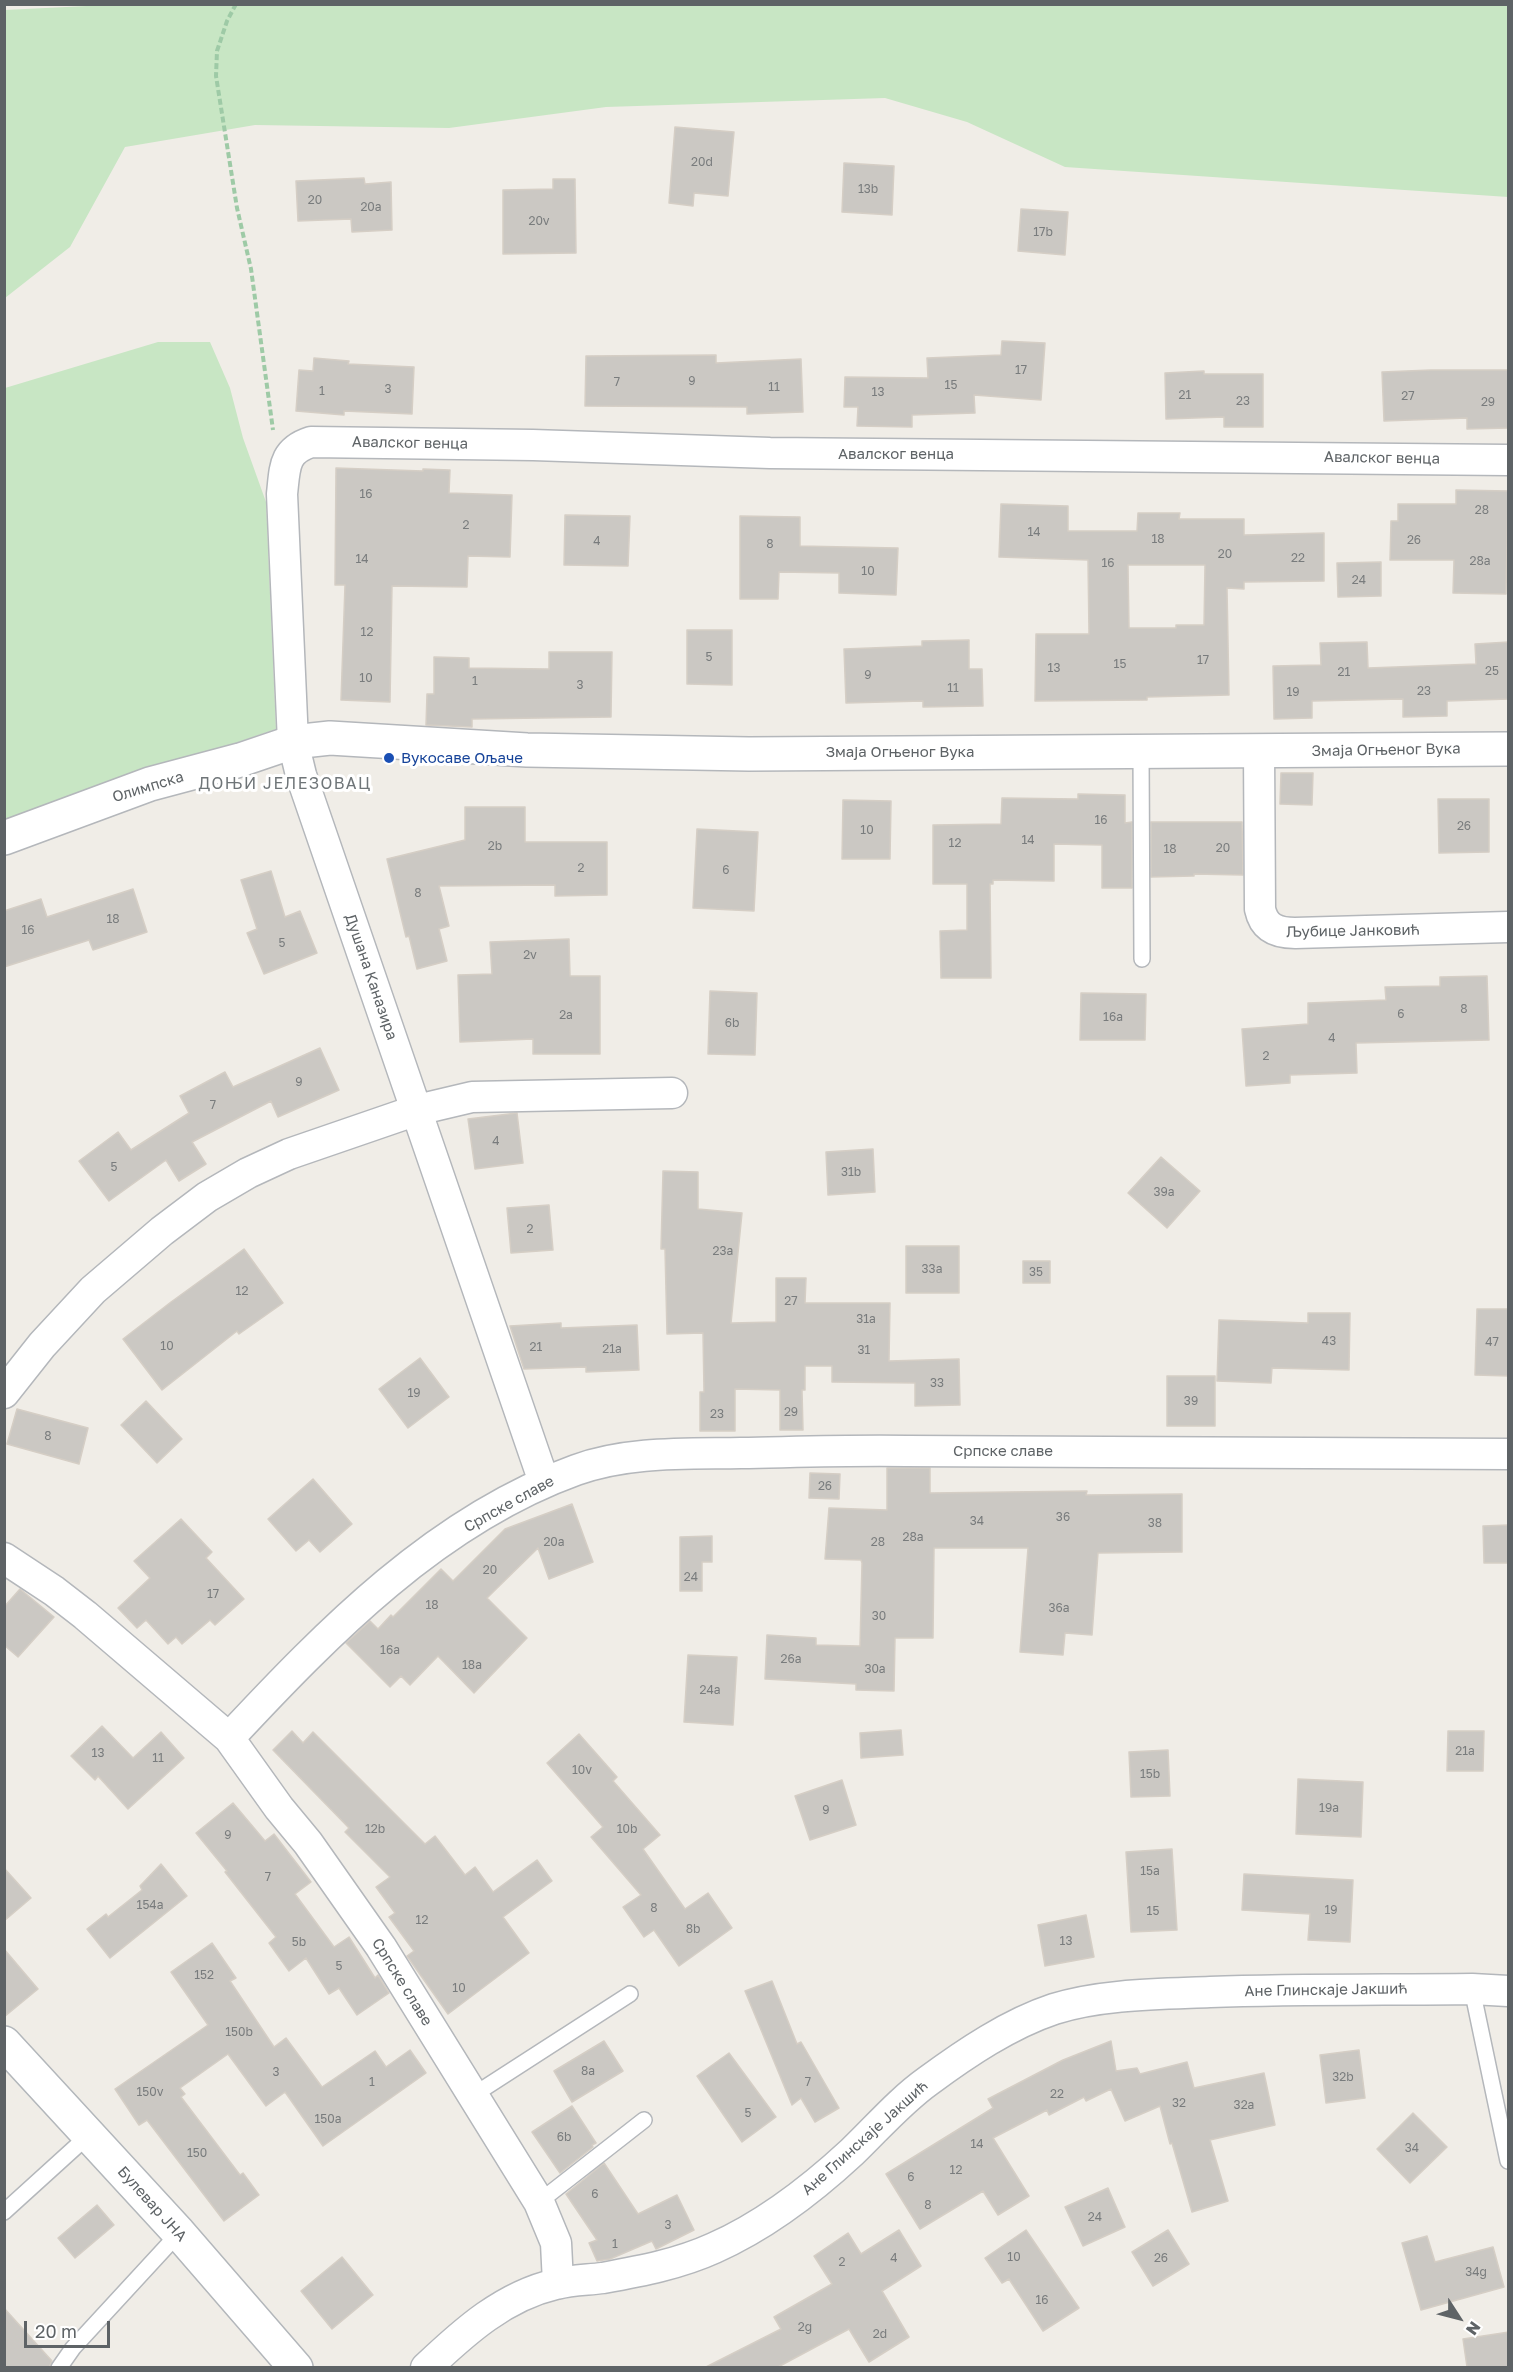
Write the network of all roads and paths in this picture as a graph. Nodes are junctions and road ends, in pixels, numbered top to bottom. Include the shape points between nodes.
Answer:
1 (236, 4) edge
2 (288, 456) junction
3 (1509, 460) edge
4 (293, 742) junction
5 (1509, 749) edge
6 (1141, 751) junction
7 (1259, 751) junction
8 (4, 838) edge
9 (1509, 927) edge
10 (1142, 958) dead end
11 (672, 1093) dead end
12 (417, 1110) junction
13 (4, 1393) edge
14 (1509, 1454) edge
15 (544, 1482) junction
16 (4, 1558) edge
17 (229, 1738) junction
18 (1472, 1989) junction
19 (1509, 1991) edge
20 (630, 1994) dead end
21 (4, 2043) edge
22 (472, 2096) junction
23 (644, 2120) dead end
24 (90, 2134) junction
25 (1509, 2161) edge
26 (539, 2202) junction
27 (4, 2212) edge
28 (179, 2233) junction
29 (558, 2283) junction
30 (59, 2367) edge
31 (296, 2367) edge
32 (426, 2367) edge

1 - 2 path via 217,51 216,76 251,269 274,435
2 - 3 street, Авалског венца via 298,446 311,442 770,453
2 - 4 street, Душана Каназира via 282,494
4 - 6 street, Змаја Огњеног Вука via 330,738 527,750 749,754
4 - 8 street, Олимпска via 119,794
4 - 12 street, Душана Каназира
5 - 7 street, Змаја Огњеног Вука
6 - 7 street, Змаја Огњеног Вука
6 - 10 lane
7 - 9 street, Љубице Јанковић via 1260,909 1270,927 1279,933
11 - 12 street via 472,1097
12 - 13 street via 289,1154 207,1197 93,1290
12 - 15 street, Душана Каназира
14 - 15 street, Српске славе via 822,1450 695,1453 616,1460
15 - 17 street, Српске славе via 469,1524 403,1571 348,1617
16 - 17 street via 77,1609
17 - 22 street, Српске славе via 381,1947
18 - 19 street, Ане Глинскаје Јакшић
18 - 25 lane
18 - 29 street, Ане Глинскаје Јакшић via 1153,1994 1087,2001 1055,2009 997,2037 928,2081 833,2169 761,2223 716,2247 656,2268
20 - 22 lane
21 - 24 street, Булевар ЈНА
22 - 26 street, Српске славе
23 - 26 lane
24 - 27 lane
24 - 28 street, Булевар ЈНА
26 - 29 street, Српске славе via 556,2243
28 - 30 lane
28 - 31 street, Булевар ЈНА
29 - 32 street, Ане Глинскаје Јакшић via 513,2300 482,2319

